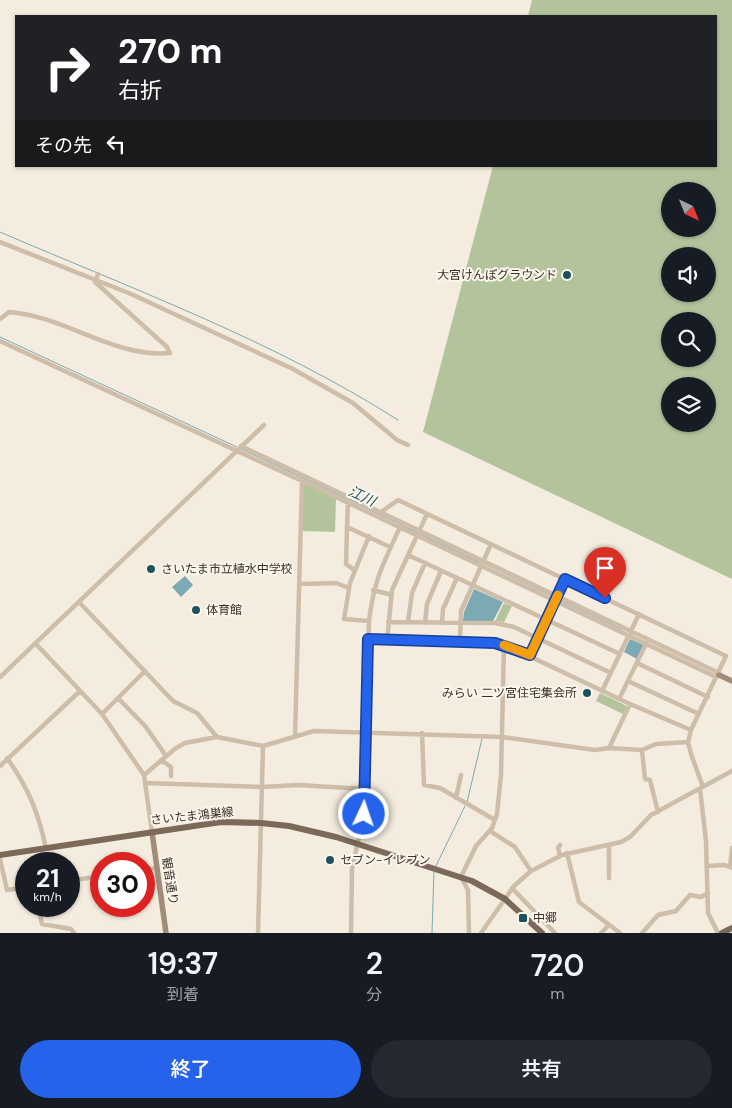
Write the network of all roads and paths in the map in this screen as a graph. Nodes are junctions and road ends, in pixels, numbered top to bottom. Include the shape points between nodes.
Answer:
1 (0, 242) edge
2 (97, 277) junction
3 (0, 319) edge
4 (0, 341) edge
5 (264, 425) dead end
6 (408, 445) dead end
7 (239, 449) junction
8 (302, 481) junction
9 (349, 500) junction
10 (381, 512) junction
11 (427, 514) junction
12 (401, 525) junction
13 (347, 527) junction
14 (418, 533) junction
15 (369, 536) junction
16 (491, 544) junction
17 (390, 547) junction
18 (408, 555) junction
19 (425, 563) junction
20 (482, 563) junction
21 (354, 570) junction
22 (442, 571) junction
23 (457, 578) junction
24 (565, 579) junction
25 (299, 584) junction
26 (472, 585) junction
27 (349, 588) junction
28 (373, 590) junction
29 (392, 595) junction
30 (556, 598) junction
31 (79, 602) junction
32 (639, 614) junction
33 (546, 620) junction
34 (369, 621) junction
35 (388, 622) junction
36 (408, 622) junction
37 (425, 622) junction
38 (442, 623) junction
39 (460, 623) junction
40 (630, 633) junction
41 (538, 638) junction
42 (368, 639) junction
43 (387, 640) junction
44 (647, 641) junction
45 (460, 642) junction
46 (36, 644) junction
47 (504, 644) junction
48 (620, 654) junction
49 (530, 655) junction
50 (637, 663) junction
51 (145, 671) junction
52 (611, 673) junction
53 (719, 674) junction
54 (0, 677) edge
55 (628, 681) junction
56 (732, 681) edge
57 (80, 691) junction
58 (602, 691) junction
59 (708, 697) junction
60 (118, 698) junction
61 (619, 699) junction
62 (630, 704) junction
63 (102, 714) junction
64 (699, 714) junction
65 (691, 730) junction
66 (365, 732) junction
67 (422, 733) junction
68 (295, 736) junction
69 (502, 736) junction
70 (217, 737) junction
71 (688, 742) junction
72 (263, 746) junction
73 (609, 748) junction
74 (642, 750) junction
75 (166, 756) junction
76 (7, 758) junction
77 (161, 760) junction
78 (0, 766) edge
79 (732, 771) edge
80 (144, 775) junction
81 (461, 775) dead end
82 (171, 776) dead end
83 (145, 783) junction
84 (262, 787) junction
85 (701, 788) junction
86 (365, 789) junction
87 (456, 798) junction
88 (658, 812) junction
89 (495, 820) junction
90 (260, 823) junction
91 (490, 831) junction
92 (152, 832) junction
93 (358, 844) junction
94 (560, 845) dead end
95 (609, 846) junction
96 (46, 848) junction
97 (732, 848) edge
98 (567, 853) junction
99 (0, 855) edge
100 (560, 856) junction
101 (0, 859) edge
102 (707, 866) junction
103 (157, 868) joint
104 (731, 868) edge
105 (531, 871) junction
106 (461, 877) junction
107 (610, 878) dead end
108 (512, 888) junction
109 (15, 889) edge
110 (708, 893) junction
111 (505, 899) junction
112 (530, 905) junction
113 (522, 913) junction
114 (40, 917) edge
115 (608, 926) junction
116 (732, 928) edge
117 (74, 933) edge
118 (166, 933) edge
119 (258, 933) edge
120 (351, 933) edge
121 (469, 933) edge
122 (481, 933) edge
123 (542, 933) edge
124 (555, 933) edge
125 (601, 933) edge
126 (620, 933) edge
127 (642, 933) edge
128 (720, 933) edge

1 - 2 street
2 - 3 street via 95,282 170,353 133,350 14,312
2 - 6 street via 293,369 353,403 397,440
4 - 7 street
5 - 7 street
7 - 8 street
7 - 9 street
7 - 31 street
8 - 9 street
8 - 25 street
9 - 10 street
9 - 12 street
9 - 13 street
10 - 11 street via 398,500
10 - 12 street
11 - 14 street
11 - 16 street
12 - 14 street
12 - 17 street
13 - 15 street
13 - 21 street via 346,564
14 - 18 street
14 - 20 street
15 - 17 street
15 - 21 street
16 - 20 street
16 - 24 street
17 - 28 street
18 - 19 street
18 - 29 street
19 - 22 street
19 - 36 street via 412,593
20 - 26 street
20 - 30 street
21 - 27 street
22 - 23 street
22 - 37 street via 427,604
23 - 26 street
23 - 38 street via 443,608
24 - 30 street
24 - 32 street
25 - 27 street via 336,583
25 - 68 street
26 - 33 street
26 - 39 street via 461,611
27 - 34 street via 344,619
28 - 29 street
28 - 34 street
29 - 35 street
30 - 33 street
30 - 40 street
31 - 46 street
31 - 51 street
32 - 40 street
32 - 53 street via 726,656
33 - 41 street
33 - 48 street
34 - 42 street
35 - 36 street
35 - 43 street
36 - 37 street
37 - 38 street
38 - 39 street
39 - 41 street via 514,627
39 - 45 street
40 - 44 street
40 - 48 street
41 - 49 street
41 - 52 street
42 - 43 street
42 - 66 street
43 - 45 street
44 - 50 street
44 - 53 street via 714,676
45 - 47 street
46 - 54 street
46 - 57 street
47 - 49 street
47 - 69 street
48 - 52 street
49 - 58 street
50 - 55 street
50 - 59 street
51 - 60 street
51 - 70 street via 173,701 197,713
52 - 58 street
53 - 56 street
53 - 59 street
55 - 61 street
55 - 64 street
57 - 63 street
57 - 76 street via 25,745
58 - 61 street
59 - 64 street
60 - 63 street
60 - 75 street via 146,727
61 - 62 street
62 - 65 street
62 - 73 street
63 - 80 street
64 - 65 street
65 - 71 street
66 - 67 street
66 - 68 street via 314,731
66 - 86 street
67 - 69 street
67 - 87 street via 424,785 440,788
68 - 72 street
69 - 73 street via 572,748
69 - 89 street
70 - 72 street
70 - 75 street via 185,743
71 - 74 street via 656,744
71 - 85 street
72 - 84 street
73 - 74 street
74 - 88 street via 645,779 650,780
75 - 77 street
76 - 78 street
76 - 96 street via 38,813
77 - 80 street
77 - 82 street via 171,767
79 - 85 street
80 - 83 street
81 - 87 street
83 - 84 street
83 - 92 street
84 - 86 street via 298,785
84 - 90 street
85 - 88 street
85 - 102 street
86 - 93 street
87 - 89 street
88 - 95 street via 630,837
89 - 91 street
90 - 92 main road, さいたま鴻巣線 via 221,822
90 - 93 main road, さいたま鴻巣線 via 303,829
90 - 119 street
91 - 105 street via 515,847
91 - 106 street via 476,846
92 - 96 main road, さいたま鴻巣線
92 - 103 street, 観音通り
93 - 106 main road, さいたま鴻巣線
93 - 120 street via 352,869
94 - 100 street
95 - 98 street
95 - 107 street
96 - 99 main road, さいたま鴻巣線
97 - 104 street
98 - 100 street
98 - 115 street via 579,902
100 - 105 street
101 - 109 street via 7,890
102 - 104 street
102 - 110 street
103 - 118 street, 観音通り
105 - 108 street
106 - 111 main road, さいたま鴻巣線
106 - 121 street via 468,890
108 - 111 street
108 - 112 street
110 - 127 street via 701,897 690,895 676,911 658,915
110 - 128 street via 708,912
111 - 113 main road, さいたま鴻巣線
111 - 122 street
112 - 113 street
112 - 124 street
113 - 123 main road, さいたま鴻巣線
114 - 117 street via 42,924 71,929
115 - 125 street
115 - 126 street
116 - 128 main road

